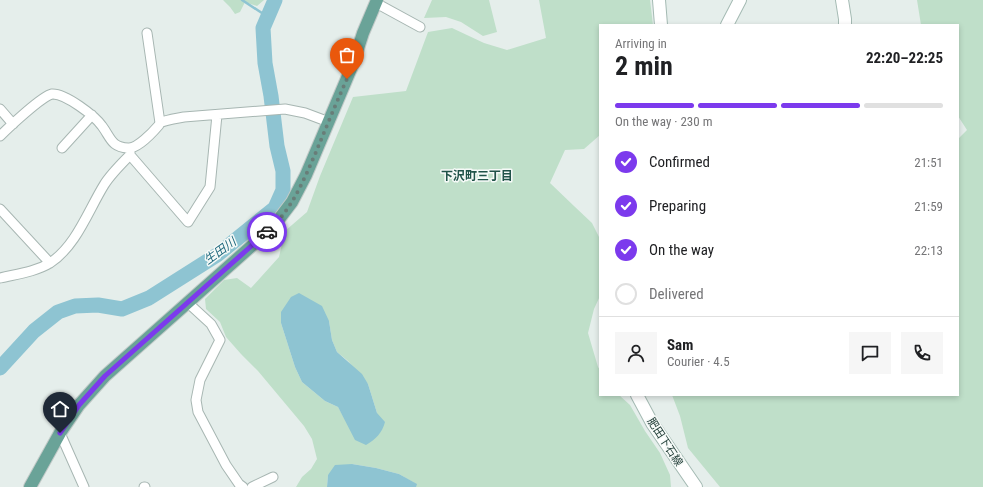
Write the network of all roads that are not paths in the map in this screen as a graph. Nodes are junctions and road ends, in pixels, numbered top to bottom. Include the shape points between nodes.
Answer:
1 (659, 0) edge
2 (740, 0) edge
3 (842, 0) edge
4 (376, 1) edge
5 (661, 24) edge
6 (728, 24) edge
7 (845, 24) edge
8 (420, 27) dead end
9 (147, 33) dead end
10 (0, 109) edge
11 (92, 115) junction
12 (217, 115) junction
13 (329, 122) junction
14 (160, 123) junction
15 (13, 124) junction
16 (0, 136) edge
17 (62, 148) dead end
18 (130, 152) junction
19 (0, 209) edge
20 (50, 263) junction
21 (0, 278) edge
22 (187, 302) junction
23 (638, 396) edge
24 (60, 433) junction
25 (273, 477) dead end
26 (30, 487) edge
27 (84, 487) edge
28 (243, 487) edge
29 (252, 487) edge
30 (696, 487) edge

1 - 5 main road
2 - 6 main road
3 - 7 main road
4 - 8 street
4 - 13 main road
9 - 14 street
10 - 15 street
11 - 15 street via 72,101 51,94
11 - 17 street
11 - 18 street via 117,147
12 - 13 street via 285,110
12 - 14 street via 184,117
12 - 18 street via 210,187 188,222
13 - 22 main road via 296,195 284,214 273,227
14 - 18 street
15 - 16 street
18 - 20 street via 105,184 75,238 62,254
19 - 20 street
20 - 21 street
22 - 24 main road via 105,376 79,405
22 - 28 street via 210,324 220,340 200,380 196,400 198,412 226,464
23 - 30 main road, 肥田下石線 via 652,423
24 - 26 main road
24 - 27 street
25 - 29 street

